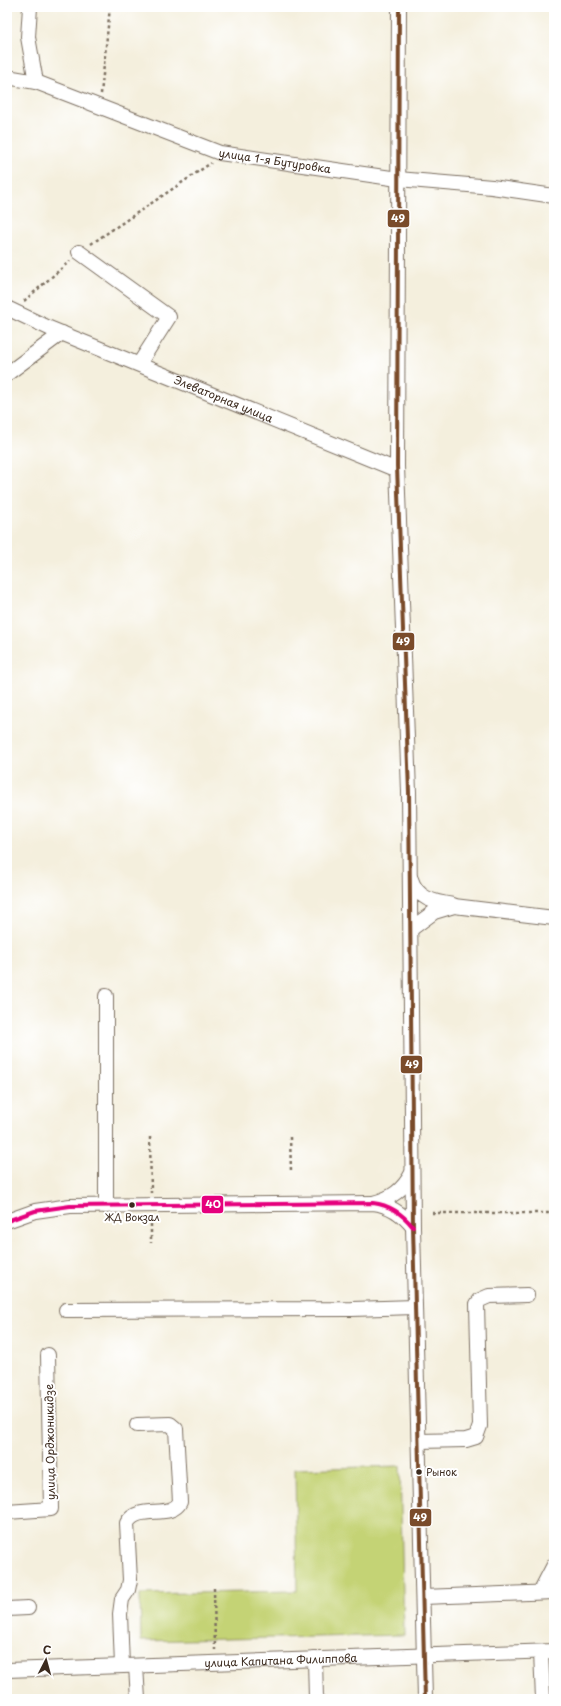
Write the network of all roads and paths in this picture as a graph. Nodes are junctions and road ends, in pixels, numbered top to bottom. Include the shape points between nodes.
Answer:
1 (30, 7) edge
2 (110, 7) edge
3 (399, 7) edge
4 (7, 77) edge
5 (36, 82) junction
6 (99, 106) junction
7 (220, 153) junction
8 (398, 179) junction
9 (554, 196) edge
10 (79, 252) junction
11 (10, 309) edge
12 (62, 333) junction
13 (139, 364) junction
14 (7, 374) edge
15 (397, 470) junction
16 (410, 877) junction
17 (459, 906) junction
18 (554, 918) edge
19 (411, 929) junction
20 (106, 996) dead end
21 (150, 1137) dead end
22 (290, 1137) dead end
23 (291, 1170) dead end
24 (412, 1173) junction
25 (373, 1203) junction
26 (151, 1205) junction
27 (106, 1206) junction
28 (432, 1213) dead end
29 (554, 1213) edge
30 (7, 1221) edge
31 (413, 1226) junction
32 (151, 1243) dead end
33 (527, 1295) dead end
34 (415, 1307) junction
35 (66, 1310) dead end
36 (48, 1355) dead end
37 (137, 1425) dead end
38 (419, 1441) junction
39 (7, 1512) edge
40 (554, 1565) edge
41 (214, 1588) dead end
42 (547, 1592) edge
43 (423, 1597) junction
44 (28, 1608) dead end
45 (7, 1609) edge
46 (547, 1652) edge
47 (215, 1654) dead end
48 (424, 1656) junction
49 (315, 1660) junction
50 (122, 1666) junction
51 (136, 1666) junction
52 (7, 1670) edge
53 (138, 1699) edge
54 (316, 1699) edge
55 (425, 1699) edge
56 (543, 1699) edge

1 - 5 street via 28,37
2 - 6 path
3 - 8 street
4 - 5 street, улица 1-я Бутуровка
5 - 6 street, улица 1-я Бутуровка
6 - 7 street, улица 1-я Бутуровка
7 - 8 street, улица 1-я Бутуровка
7 - 10 path via 213,162
8 - 9 street, улица 1-я Бутуровка via 492,186
8 - 15 street
10 - 11 path
10 - 13 street via 169,317
11 - 12 street, Элеваторная улица
12 - 13 street, Элеваторная улица
12 - 14 street
13 - 15 street, Элеваторная улица
15 - 16 street
16 - 17 street via 422,896
16 - 19 street
17 - 18 street
17 - 19 street via 449,906 434,912
19 - 24 street
20 - 27 street
21 - 26 path
22 - 23 path
24 - 25 street via 397,1193
24 - 31 street
25 - 26 street
25 - 31 street via 395,1210
26 - 27 street
26 - 32 path
27 - 30 street via 58,1207 22,1214
28 - 29 path
31 - 34 street
33 - 38 street via 484,1297 477,1304 480,1426 476,1437 466,1440
34 - 35 street
34 - 38 street
36 - 39 street, улица Орджоникидзе via 51,1509
37 - 50 street via 170,1424 176,1429 180,1502 169,1510 135,1515 127,1523 130,1580 128,1590 122,1599 120,1614
38 - 43 street
40 - 42 street
41 - 47 path
42 - 43 street
43 - 48 street
44 - 45 street
46 - 48 street, улица Капитана Филиппова
46 - 56 street
48 - 49 street, улица Капитана Филиппова
48 - 55 street
49 - 51 street, улица Капитана Филиппова
49 - 54 street
50 - 51 street, улица Капитана Филиппова
50 - 52 street, улица Капитана Филиппова
51 - 53 street

